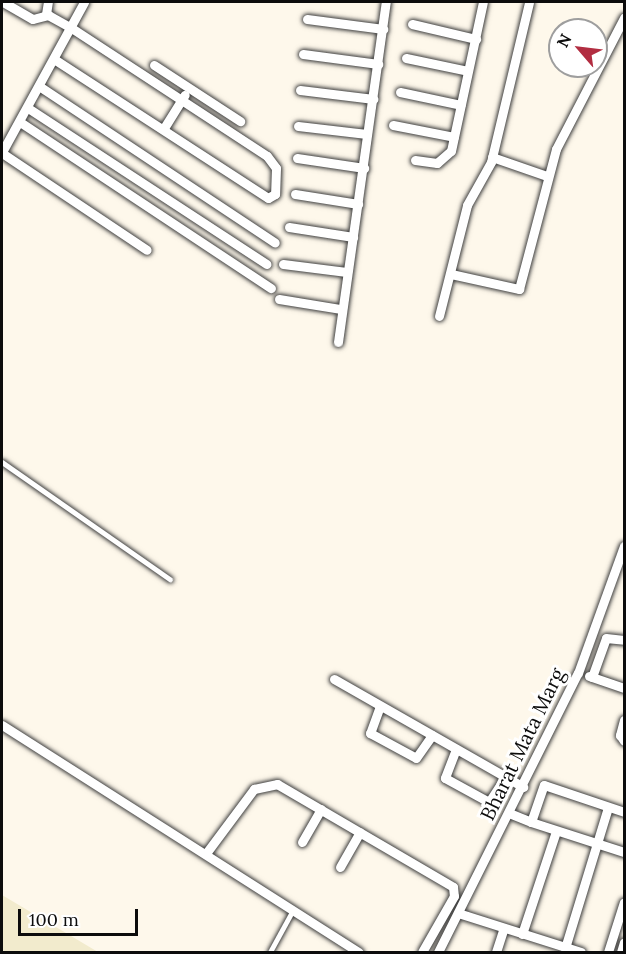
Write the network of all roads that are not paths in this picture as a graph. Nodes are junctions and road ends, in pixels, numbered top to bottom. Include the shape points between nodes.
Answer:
1 (3, 2) edge
2 (48, 2) edge
3 (84, 2) edge
4 (386, 2) edge
5 (483, 2) edge
6 (529, 2) edge
7 (46, 14) junction
8 (624, 18) edge
9 (308, 19) dead end
10 (412, 24) dead end
11 (70, 27) junction
12 (383, 29) junction
13 (476, 39) junction
14 (303, 54) dead end
15 (406, 58) dead end
16 (54, 59) junction
17 (154, 64) dead end
18 (378, 64) junction
19 (468, 71) junction
20 (39, 86) junction
21 (190, 88) junction
22 (300, 90) dead end
23 (400, 92) dead end
24 (183, 99) junction
25 (373, 99) junction
26 (461, 105) junction
27 (28, 108) junction
28 (240, 121) dead end
29 (20, 122) junction
30 (393, 125) dead end
31 (298, 126) dead end
32 (164, 128) junction
33 (367, 134) junction
34 (454, 137) junction
35 (2, 153) edge
36 (492, 157) junction
37 (297, 158) dead end
38 (415, 160) dead end
39 (364, 168) junction
40 (547, 176) junction
41 (295, 194) dead end
42 (358, 204) junction
43 (289, 227) dead end
44 (352, 237) junction
45 (275, 243) dead end
46 (147, 249) dead end
47 (266, 264) dead end
48 (283, 264) dead end
49 (347, 272) junction
50 (451, 274) junction
51 (271, 288) dead end
52 (279, 299) dead end
53 (341, 309) junction
54 (439, 316) dead end
55 (338, 342) dead end
56 (2, 462) edge
57 (624, 546) edge
58 (170, 579) dead end
59 (624, 640) edge
60 (578, 673) junction
61 (592, 678) junction
62 (334, 680) dead end
63 (624, 688) edge
64 (380, 706) junction
65 (624, 720) edge
66 (2, 725) edge
67 (432, 735) junction
68 (624, 741) edge
69 (456, 749) junction
70 (505, 777) junction
71 (523, 787) junction
72 (608, 807) junction
73 (321, 809) junction
74 (624, 812) edge
75 (509, 813) junction
76 (531, 822) junction
77 (556, 831) junction
78 (360, 832) junction
79 (302, 842) dead end
80 (597, 845) junction
81 (207, 852) junction
82 (624, 852) edge
83 (340, 867) dead end
84 (624, 902) edge
85 (294, 909) junction
86 (458, 913) junction
87 (504, 928) junction
88 (522, 934) junction
89 (624, 942) edge
90 (566, 948) junction
91 (270, 952) edge
92 (359, 952) edge
93 (422, 952) edge
94 (438, 952) edge
95 (496, 952) edge
96 (581, 952) edge
97 (608, 952) edge
98 (621, 952) edge

1 - 7 street via 33,19
2 - 7 street
3 - 11 street
4 - 12 street
5 - 13 street
6 - 36 street
7 - 11 street
8 - 40 street
9 - 12 street
10 - 13 street
11 - 16 street
11 - 24 street
12 - 18 street
13 - 19 street
14 - 18 street
15 - 19 street
16 - 20 street
16 - 32 street
17 - 21 street
18 - 25 street
19 - 26 street
20 - 27 street
20 - 45 street
21 - 24 street
21 - 28 street
22 - 25 street
23 - 26 street
24 - 32 street
24 - 32 street via 272,160 275,194 268,198
25 - 33 street
26 - 34 street
27 - 29 street
27 - 47 street
29 - 35 street
29 - 51 street
30 - 34 street
31 - 33 street
33 - 39 street
34 - 38 street via 444,160
35 - 46 street
36 - 40 street
36 - 50 street via 467,205
37 - 39 street
39 - 42 street
40 - 50 street via 519,289
41 - 42 street
42 - 44 street
43 - 44 street
44 - 49 street
48 - 49 street
49 - 53 street
50 - 54 street
52 - 53 street
53 - 55 street
56 - 58 lane
57 - 60 street, Bharat Mata Marg
59 - 61 street via 606,638
60 - 61 street
60 - 71 street, Bharat Mata Marg
61 - 63 street
62 - 64 street
64 - 67 street
64 - 67 street via 370,734 416,758
65 - 68 street via 620,735
66 - 81 street via 57,764
67 - 69 street
69 - 70 street
69 - 70 street via 445,778 489,802
70 - 71 street
71 - 75 street, Bharat Mata Marg
72 - 74 street
72 - 76 street via 544,785
72 - 80 street
73 - 78 street
73 - 79 street
73 - 81 street via 266,783 254,789
75 - 76 street
75 - 86 street, Bharat Mata Marg
76 - 77 street
77 - 80 street
77 - 88 street
78 - 83 street
78 - 93 street via 453,887 454,896
80 - 82 street
80 - 90 street
81 - 85 street
84 - 97 street
85 - 91 lane
85 - 92 street
86 - 87 street
86 - 94 street, Bharat Mata Marg
87 - 88 street
87 - 95 street
88 - 90 street
89 - 98 street
90 - 96 street

